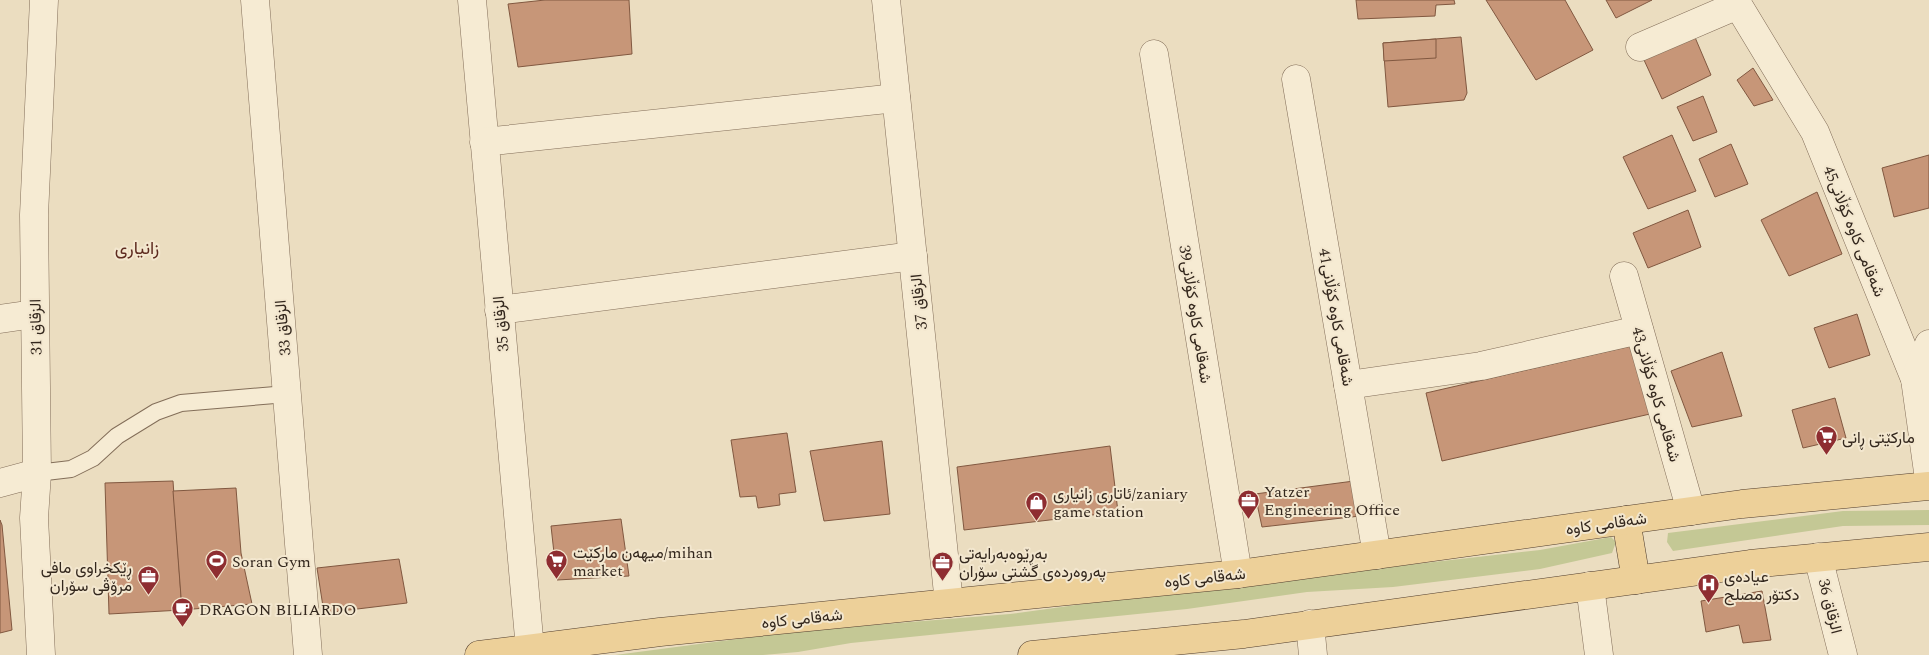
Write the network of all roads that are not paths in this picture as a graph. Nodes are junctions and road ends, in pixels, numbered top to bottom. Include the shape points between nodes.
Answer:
1 (44, 0) edge
2 (255, 0) edge
3 (472, 0) edge
4 (886, 0) edge
5 (1737, 2) edge
6 (1640, 48) dead end
7 (1154, 54) dead end
8 (1296, 79) dead end
9 (896, 98) junction
10 (484, 142) junction
11 (913, 256) junction
12 (1624, 276) dead end
13 (499, 310) junction
14 (34, 314) junction
15 (0, 319) edge
16 (1639, 330) junction
17 (1929, 344) edge
18 (1914, 379) junction
19 (1348, 385) junction
20 (287, 394) junction
21 (37, 473) junction
22 (1929, 479) edge
23 (0, 483) edge
24 (1929, 486) edge
25 (1691, 511) junction
26 (1626, 520) junction
27 (1929, 546) edge
28 (1377, 555) junction
29 (1818, 557) junction
30 (1238, 574) junction
31 (1636, 580) junction
32 (1590, 586) junction
33 (949, 603) junction
34 (1310, 624) junction
35 (530, 649) junction
36 (41, 655) edge
37 (308, 655) edge
38 (478, 655) edge
39 (1032, 655) edge
40 (1314, 655) edge
41 (1599, 655) edge
42 (1843, 655) edge

1 - 14 street, الزقاق 31 via 34,214
2 - 20 street, الزقاق 33
3 - 10 street, الزقاق 35
4 - 9 street, الزقاق 37
5 - 6 street
5 - 18 street, شەقامی کاوە کۆڵانی45 via 1815,132
7 - 30 street, شەقامی کاوە کۆڵانی39
8 - 19 street, شەقامی کاوە کۆڵانی41
9 - 10 street
9 - 11 street, الزقاق 37
10 - 13 street, الزقاق 35
11 - 13 street
11 - 33 street, الزقاق 37
12 - 16 street, شەقامی کاوە کۆڵانی43
13 - 35 street, الزقاق 35
14 - 15 street
14 - 21 street, الزقاق 31
16 - 19 street via 1481,366
16 - 25 street, شەقامی کاوە کۆڵانی43
17 - 18 street
18 - 22 street, شەقامی کاوە کۆڵانی45
19 - 28 street, شەقامی کاوە کۆڵانی41
20 - 21 lane via 181,403 156,412 117,436 93,458 71,469
20 - 37 street, الزقاق 33
21 - 23 street
21 - 36 street, الزقاق 31 via 34,518
24 - 25 main road, شەقامی کاوە
25 - 26 main road, شەقامی کاوە
26 - 28 main road, شەقامی کاوە
26 - 31 main road
27 - 29 main road
28 - 30 main road, شەقامی کاوە
29 - 31 main road
29 - 42 street, الزقاق 36
30 - 33 main road, شەقامی کاوە
31 - 32 main road
32 - 34 main road
32 - 41 street
33 - 35 main road, شەقامی کاوە via 660,632
34 - 39 main road via 1244,634
34 - 40 street
35 - 38 main road, شەقامی کاوە

